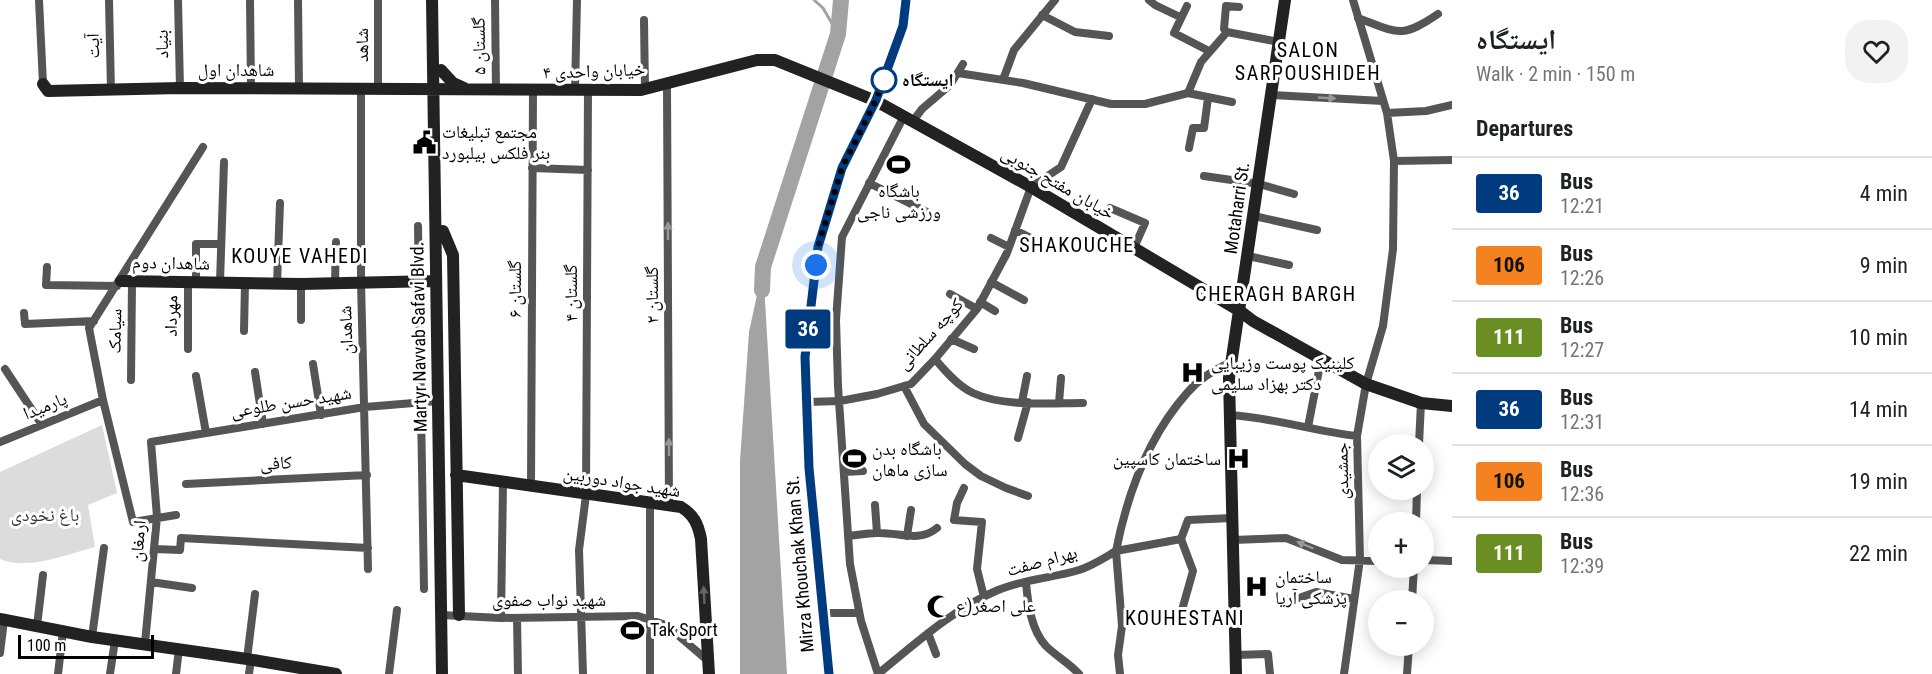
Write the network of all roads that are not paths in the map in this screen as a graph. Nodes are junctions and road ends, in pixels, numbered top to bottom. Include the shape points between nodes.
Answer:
1 (39, 0) edge
2 (109, 0) edge
3 (178, 0) edge
4 (249, 0) edge
5 (298, 0) edge
6 (378, 0) edge
7 (432, 0) edge
8 (440, 0) edge
9 (495, 0) edge
10 (577, 0) edge
11 (906, 0) edge
12 (1055, 0) edge
13 (1149, 0) edge
14 (1285, 0) edge
15 (1353, 0) edge
16 (1187, 6) dead end
17 (1239, 7) dead end
18 (1438, 14) dead end
19 (1042, 15) junction
20 (1180, 17) junction
21 (1358, 18) junction
22 (644, 20) dead end
23 (1227, 32) junction
24 (1109, 36) dead end
25 (1279, 42) junction
26 (1209, 51) junction
27 (781, 62) joint
28 (963, 64) dead end
29 (441, 70) junction
30 (957, 73) junction
31 (1003, 80) junction
32 (43, 84) joint
33 (668, 85) junction
34 (180, 88) junction
35 (251, 88) junction
36 (299, 88) junction
37 (437, 89) junction
38 (360, 90) junction
39 (378, 90) junction
40 (467, 90) junction
41 (645, 90) junction
42 (111, 91) junction
43 (496, 91) junction
44 (533, 91) junction
45 (581, 91) junction
46 (1188, 93) junction
47 (1272, 95) junction
48 (1208, 98) junction
49 (1092, 99) junction
50 (876, 100) junction
51 (1383, 101) junction
52 (1232, 102) dead end
53 (1452, 105) edge
54 (1387, 113) junction
55 (908, 119) junction
56 (202, 147) dead end
57 (1189, 148) dead end
58 (1452, 160) edge
59 (224, 162) dead end
60 (1394, 162) junction
61 (532, 168) junction
62 (588, 170) junction
63 (1204, 176) dead end
64 (869, 183) junction
65 (1259, 184) junction
66 (1031, 187) junction
67 (1294, 194) dead end
68 (280, 203) dead end
69 (1110, 208) dead end
70 (927, 212) dead end
71 (1254, 216) junction
72 (418, 226) dead end
73 (1015, 230) junction
74 (1317, 230) dead end
75 (443, 231) junction
76 (991, 237) dead end
77 (1037, 241) dead end
78 (336, 242) dead end
79 (221, 244) junction
80 (1009, 247) junction
81 (1134, 248) junction
82 (1248, 256) junction
83 (1289, 265) dead end
84 (46, 267) dead end
85 (419, 281) junction
86 (436, 281) junction
87 (192, 282) junction
88 (220, 282) junction
89 (361, 282) junction
90 (991, 282) junction
91 (123, 283) junction
92 (245, 283) junction
93 (335, 283) junction
94 (277, 284) junction
95 (301, 284) junction
96 (950, 294) dead end
97 (1024, 300) dead end
98 (978, 305) junction
99 (995, 310) dead end
100 (1240, 311) junction
101 (24, 313) dead end
102 (810, 318) junction
103 (301, 320) dead end
104 (836, 320) junction
105 (94, 321) junction
106 (244, 331) dead end
107 (951, 339) junction
108 (188, 349) dead end
109 (974, 349) dead end
110 (935, 359) junction
111 (1321, 360) junction
112 (1232, 362) junction
113 (313, 364) dead end
114 (5, 369) dead end
115 (255, 372) dead end
116 (196, 376) dead end
117 (1027, 376) dead end
118 (1061, 378) dead end
119 (131, 380) dead end
120 (1366, 384) junction
121 (904, 386) junction
122 (103, 400) junction
123 (438, 401) junction
124 (840, 401) junction
125 (422, 402) junction
126 (807, 402) junction
127 (1025, 402) junction
128 (1059, 403) junction
129 (1083, 403) dead end
130 (1451, 403) edge
131 (1421, 404) junction
132 (365, 407) junction
133 (321, 415) junction
134 (1230, 415) junction
135 (263, 424) junction
136 (42, 425) junction
137 (1308, 427) junction
138 (206, 433) junction
139 (1420, 434) edge
140 (1358, 436) junction
141 (1018, 438) dead end
142 (0, 442) edge
143 (151, 442) joint
144 (863, 471) dead end
145 (844, 472) junction
146 (367, 475) junction
147 (456, 475) junction
148 (503, 483) junction
149 (186, 484) dead end
150 (531, 487) junction
151 (964, 488) dead end
152 (586, 495) junction
153 (1028, 496) dead end
154 (650, 503) junction
155 (875, 505) dead end
156 (669, 506) junction
157 (911, 510) dead end
158 (176, 515) dead end
159 (158, 518) junction
160 (1232, 518) junction
161 (938, 528) dead end
162 (877, 532) junction
163 (848, 536) junction
164 (907, 536) junction
165 (1181, 539) junction
166 (1233, 540) junction
167 (104, 548) dead end
168 (368, 548) junction
169 (154, 549) junction
170 (1116, 551) junction
171 (1360, 559) junction
172 (1368, 560) edge
173 (1434, 560) edge
174 (1452, 561) edge
175 (368, 569) dead end
176 (43, 575) dead end
177 (151, 582) junction
178 (1026, 583) junction
179 (192, 588) dead end
180 (424, 589) dead end
181 (255, 594) dead end
182 (984, 597) junction
183 (1354, 599) junction
184 (1281, 601) dead end
185 (397, 610) dead end
186 (1182, 610) dead end
187 (823, 613) junction
188 (859, 613) junction
189 (449, 615) junction
190 (581, 616) junction
191 (501, 618) junction
192 (517, 618) junction
193 (2, 620) edge
194 (650, 620) junction
195 (36, 626) junction
196 (63, 631) junction
197 (928, 633) junction
198 (93, 637) junction
199 (115, 640) junction
200 (146, 643) junction
201 (179, 650) junction
202 (0, 653) edge
203 (936, 654) dead end
204 (1235, 655) junction
205 (1408, 656) edge
206 (249, 659) junction
207 (708, 660) junction
208 (320, 673) edge
209 (58, 674) edge
210 (110, 674) edge
211 (176, 674) edge
212 (249, 674) edge
213 (336, 674) edge
214 (388, 674) edge
215 (442, 674) edge
216 (449, 674) edge
217 (518, 674) edge
218 (583, 674) edge
219 (650, 674) edge
220 (709, 674) edge
221 (829, 674) edge
222 (878, 674) edge
223 (1079, 674) edge
224 (1120, 674) edge
225 (1236, 674) edge
226 (1269, 674) edge
227 (1344, 674) edge
228 (1407, 674) edge

1 - 32 street
2 - 42 street, آیت
3 - 34 street, بنیاد
4 - 35 street
5 - 36 street
6 - 39 street, شاهد
7 - 37 main road, Martyr Navvab Safavi Blvd.
8 - 29 main road, Martyr Navvab Safavi Blvd.
9 - 43 street, گلستان ۵
10 - 45 street, گلستان ۴
11 - 50 main road, Mirza Khouchak Khan St. via 903,26
12 - 19 street
13 - 20 street
14 - 25 main road, Motaharri St.
15 - 21 street, جمشیدی
16 - 20 street
17 - 23 street via 1226,6
18 - 21 street via 1418,28 1398,32
19 - 24 street via 1075,32
19 - 31 street via 1014,50
20 - 26 street via 1174,33
21 - 51 street, جمشیدی
22 - 41 street
23 - 25 street
23 - 26 street
25 - 47 main road, Motaharri St.
26 - 46 street
27 - 33 main road, خیابان واحدی ۴ via 757,60
27 - 50 main road, خیابان مفتح جنوبی
28 - 30 street
29 - 37 main road, Martyr Navvab Safavi Blvd.
29 - 40 main road via 453,84
30 - 31 street
30 - 55 street via 950,86
31 - 49 street
32 - 42 main road, شاهدان اول via 48,91
33 - 41 main road, خیابان واحدی ۴
156 -> 33 street, گلستان ۲
34 - 35 main road, شاهدان اول
34 - 42 main road, شاهدان اول
35 - 36 main road, شاهدان اول
36 - 38 main road, شاهدان اول
37 - 39 main road, شاهدان اول
37 - 40 main road, خیابان واحدی ۴
37 - 75 main road, Martyr Navvab Safavi Blvd.
37 - 86 main road, Martyr Navvab Safavi Blvd.
38 - 39 main road, شاهدان اول
38 - 89 street, شاهدان
40 - 43 main road, خیابان واحدی ۴
41 - 45 main road, خیابان واحدی ۴
43 - 44 main road, خیابان واحدی ۴
44 - 45 main road, خیابان واحدی ۴
44 - 61 street, گلستان ۶
45 - 62 street, گلستان ۴
46 - 48 street
46 - 49 street via 1145,104 1111,104
47 -> 51 street
47 - 65 main road, Motaharri St.
48 - 52 street
48 - 57 street via 1204,128 1193,128
49 - 66 street via 1061,167
50 - 55 main road, خیابان مفتح جنوبی
50 - 102 main road, Mirza Khouchak Khan St. via 842,168 818,247
51 - 54 street, جمشیدی
53 - 54 street
54 - 60 street, جمشیدی
55 - 64 street
55 - 66 main road, خیابان مفتح جنوبی
56 - 91 street
58 - 60 street
59 - 79 street
60 - 120 street, جمشیدی via 1393,249 1383,326
61 - 62 street
61 - 150 street, گلستان ۶
62 - 152 street, گلستان ۴
63 - 65 street
64 - 70 street
64 - 104 street via 842,237
65 - 67 street
65 - 71 main road, Motaharri St.
66 - 73 street, کوچه سلطانی
66 - 81 main road, خیابان مفتح جنوبی
68 - 94 street
69 - 81 street via 1145,224
71 - 74 street
71 - 82 main road, Motaharri St.
72 - 85 street
73 - 77 street
73 - 80 street, کوچه سلطانی
75 - 147 main road via 453,255
75 - 189 main road, Martyr Navvab Safavi Blvd.
76 - 80 street
78 - 93 street
79 - 87 street, مهرداد via 196,244
79 - 88 street
80 - 90 street, کوچه سلطانی
81 - 100 main road, خیابان مفتح جنوبی
82 - 83 street
82 - 100 main road, Motaharri St.
84 - 91 street via 46,285
85 - 86 main road, شاهدان دوم
85 - 89 main road, شاهدان دوم
85 - 125 street
86 - 123 main road, Martyr Navvab Safavi Blvd.
87 - 88 main road, شاهدان دوم
87 - 91 main road, شاهدان دوم
87 - 108 street, مهرداد
88 - 92 main road, شاهدان دوم
89 - 93 main road, شاهدان دوم
89 - 132 street, شاهدان
90 - 97 street
90 - 98 street, کوچه سلطانی
91 - 105 street
91 - 119 street, سیامک
92 - 94 main road, شاهدان دوم
92 - 106 street
93 - 95 main road, شاهدان دوم
94 - 95 main road, شاهدان دوم
95 - 103 street
96 - 98 street
98 - 99 street
98 - 107 street, کوچه سلطانی
100 - 111 main road, خیابان مفتح جنوبی
100 - 112 main road, Motaharri St.
101 - 105 street via 25,324
102 - 104 street
102 - 126 main road, Mirza Khouchak Khan St. via 805,357
104 - 124 street
105 - 122 street via 89,328
107 - 109 street
107 - 110 street, کوچه سلطانی
110 - 121 street, کوچه سلطانی via 911,384
110 - 127 street via 972,392 994,400
111 - 120 main road, خیابان مفتح جنوبی
111 - 137 street
112 - 134 main road, Motaharri St.
112 - 170 street via 1213,370 1187,392 1157,435 1131,493
113 - 133 street
114 - 136 street
115 - 135 street
116 - 138 street
117 - 127 street
118 - 128 street
120 - 131 main road, خیابان مفتح جنوبی
120 - 140 street, جمشیدی
121 - 124 street, کوچه سلطانی
121 - 153 street via 924,424 965,464 1006,489
122 - 136 street, پارمیدا
122 - 159 street via 133,522
123 - 125 street, شهید حسن طلوعی
123 - 189 main road, Martyr Navvab Safavi Blvd.
124 - 126 street, کوچه سلطانی
124 - 145 street
125 - 132 street, شهید حسن طلوعی
125 - 180 street
126 - 187 main road, Mirza Khouchak Khan St.
127 - 128 street
127 - 141 street
128 - 129 street
130 - 131 main road, خیابان مفتح جنوبی
131 - 139 street
132 - 133 street, شهید حسن طلوعی
132 - 146 street, شاهدان
133 - 135 street, شهید حسن طلوعی
134 - 137 street
134 - 160 main road, Motaharri St.
135 - 138 street, شهید حسن طلوعی
136 - 142 street, پارمیدا
137 - 140 street
138 - 143 street, شهید حسن طلوعی
140 - 171 street, جمشیدی
143 - 159 street, ارمغان
144 - 145 street
145 - 163 street
146 - 149 street, کافی
146 - 168 street, شاهدان
147 - 148 main road, شهید جواد دوربین
147 - 189 main road
148 - 150 main road, شهید جواد دوربین
148 - 191 street
150 - 152 main road, شهید جواد دوربین
151 - 182 street via 954,520 982,522 977,569
152 - 154 main road, شهید جواد دوربین
152 - 190 street, گلستان ۴ via 579,550
154 - 156 main road, شهید جواد دوربین
154 - 194 street
155 - 162 street
207 -> 156 main road, شهید جواد دوربین via 698,522 681,507
157 - 164 street
158 - 159 street
159 - 169 street, ارمغان
160 - 165 street via 1188,520
160 - 166 main road, Motaharri St.
161 - 164 street via 926,535
162 - 163 street
162 - 164 street
163 - 188 street
165 - 170 street, بهرام صفت
165 - 186 street via 1193,571
171 -> 166 street via 1342,560 1286,538
166 - 204 main road, Motaharri St.
167 - 198 street
168 - 169 street via 181,538 180,550
168 - 175 street, شاهدان
169 - 177 street, ارمغان
170 - 178 street, بهرام صفت via 1078,570
170 - 224 street via 1122,626
171 - 172 street
171 - 183 street, جمشیدی
173 - 174 street
176 - 195 street
177 - 179 street
177 - 200 street, ارمغان
178 - 182 street, بهرام صفت
178 - 223 street via 1034,624 1041,638
181 - 206 street
182 - 197 street, بهرام صفت
183 - 184 street via 1316,592
183 - 227 street, جمشیدی
185 - 214 street
187 - 188 street
187 - 221 main road, Mirza Khouchak Khan St.
188 - 222 street
189 - 191 street, شهید نواب صفوی
189 - 215 main road, Martyr Navvab Safavi Blvd.
189 - 216 main road, Martyr Navvab Safavi Blvd.
190 - 192 street, شهید نواب صفوی
190 - 194 street, شهید نواب صفوی via 638,616
190 - 218 street, گلستان ۴
191 - 192 street, شهید نواب صفوی
192 - 217 street
193 - 195 main road
193 - 202 street
194 - 207 street, شهید نواب صفوی via 666,625
194 - 219 street
195 - 196 main road
196 - 198 main road
196 - 209 street
197 - 203 street
197 - 222 street, بهرام صفت
198 - 199 main road
199 - 200 main road
199 - 210 street
200 - 201 main road
201 - 206 main road
201 - 211 street
204 - 225 main road, Motaharri St.
204 - 226 street via 1268,654
205 - 228 street
206 - 208 main road
206 - 212 street
207 - 220 main road, شهید جواد دوربین
208 - 213 main road

